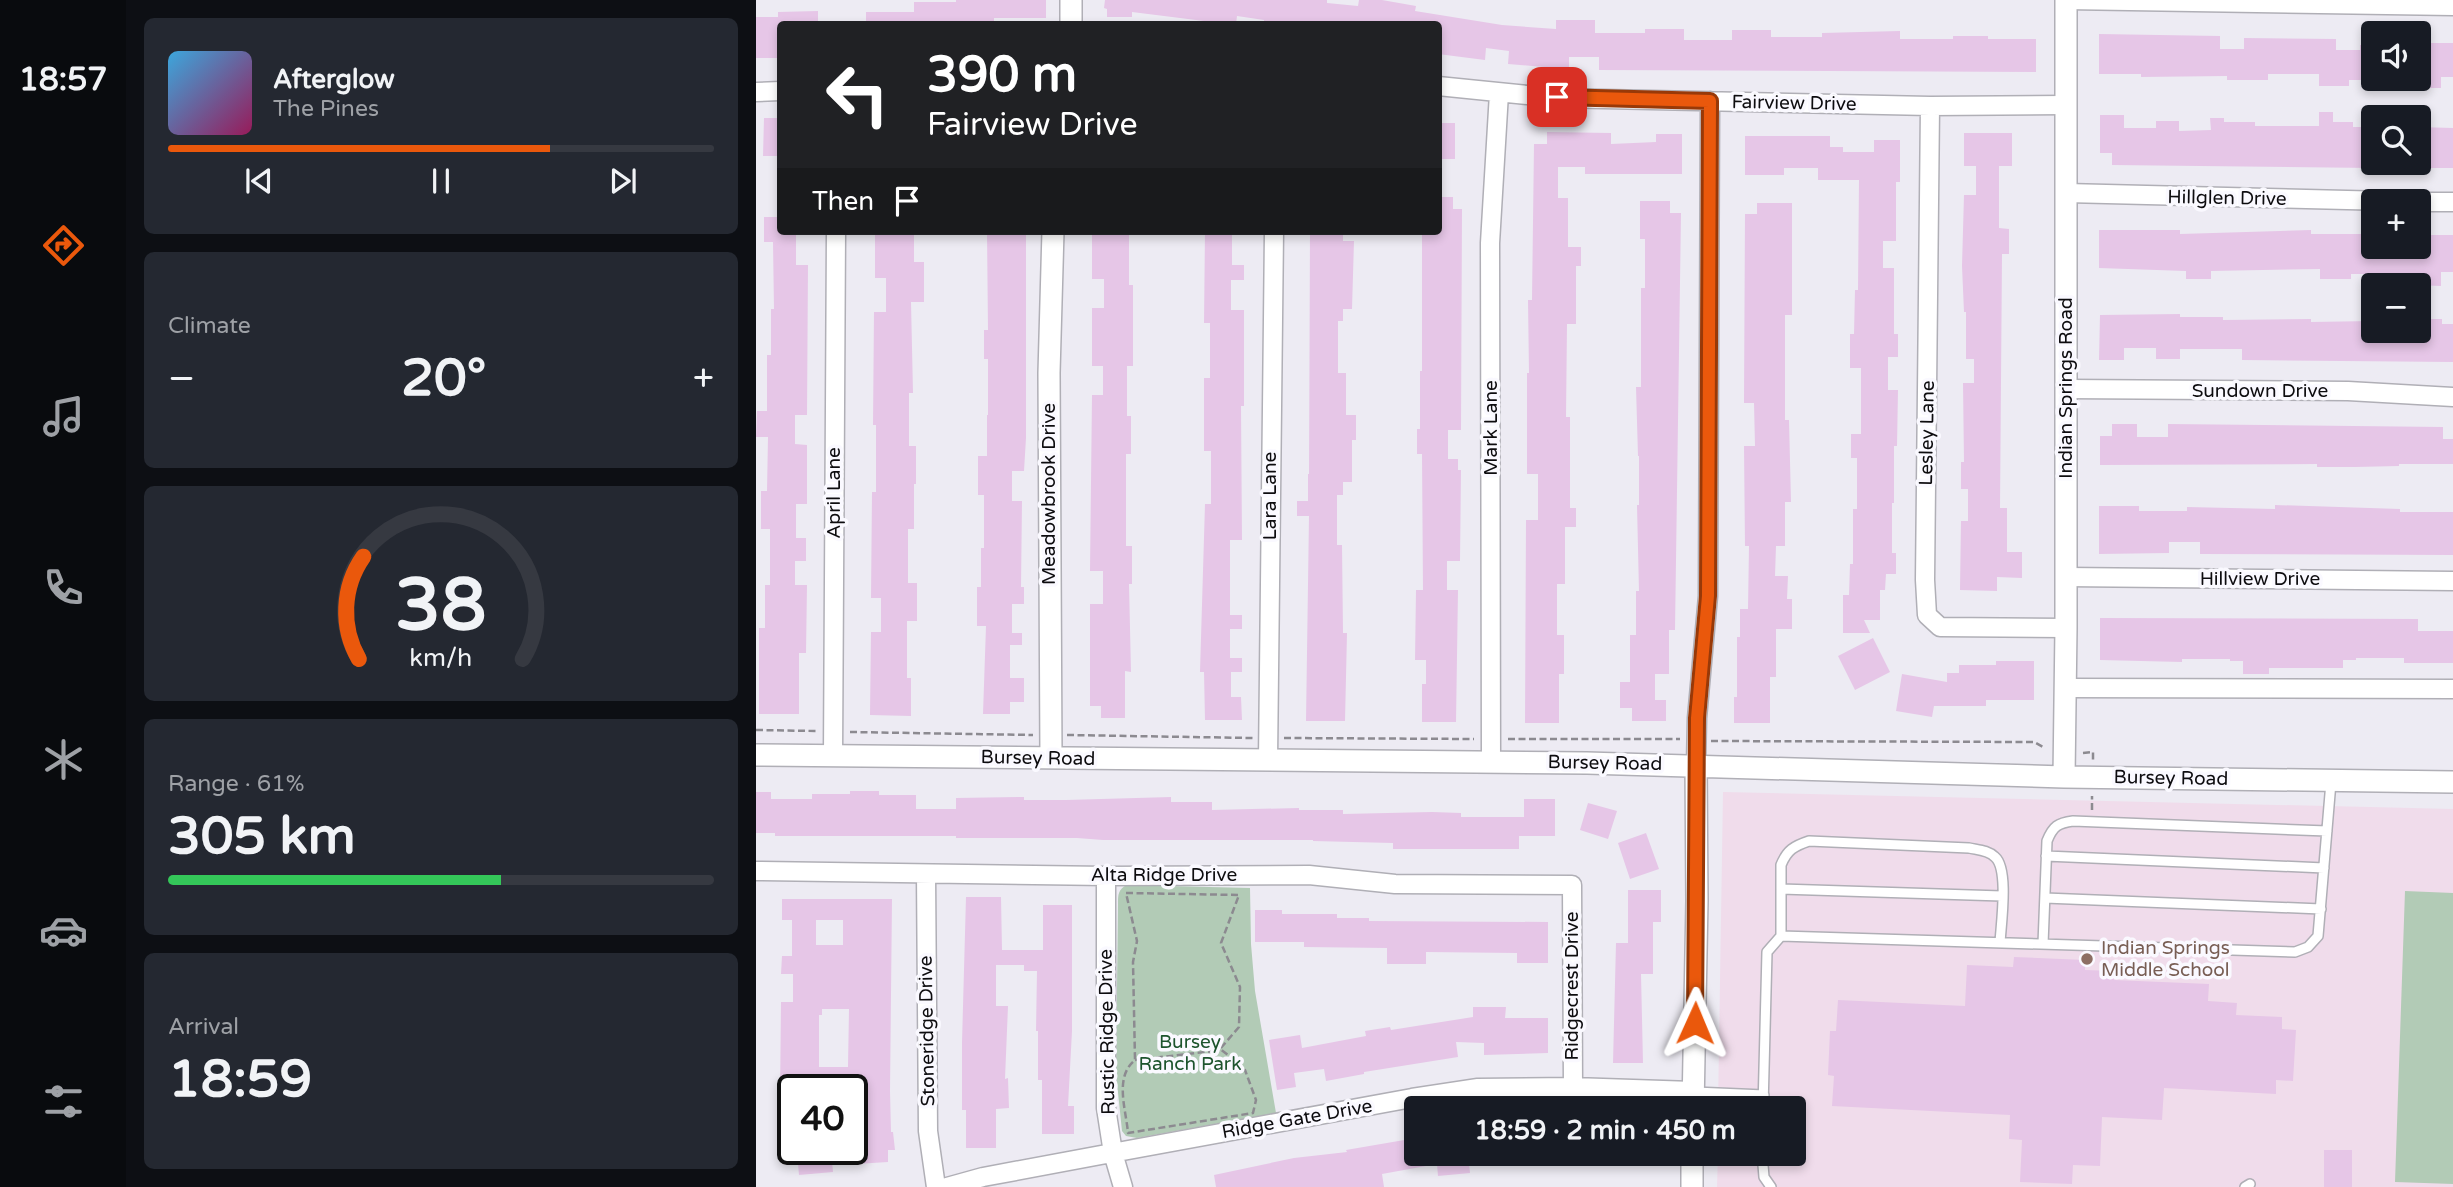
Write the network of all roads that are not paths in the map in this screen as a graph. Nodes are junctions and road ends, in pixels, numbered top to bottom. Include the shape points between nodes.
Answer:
1 (1072, 0) edge
2 (2066, 0) edge
3 (2453, 6) edge
4 (1071, 21) edge
5 (1442, 86) edge
6 (756, 92) edge
7 (777, 92) edge
8 (1499, 93) junction
9 (1710, 101) junction
10 (2066, 105) junction
11 (1930, 106) junction
12 (2066, 194) junction
13 (2361, 200) edge
14 (2431, 202) edge
15 (2453, 202) edge
16 (836, 235) edge
17 (1053, 235) edge
18 (1274, 235) edge
19 (2066, 389) junction
20 (2453, 397) edge
21 (2066, 577) junction
22 (2453, 580) edge
23 (2066, 628) junction
24 (2065, 688) junction
25 (2453, 689) edge
26 (756, 755) edge
27 (833, 755) junction
28 (1051, 758) junction
29 (1268, 760) junction
30 (1491, 762) junction
31 (1696, 765) junction
32 (2064, 777) junction
33 (2331, 780) junction
34 (2453, 782) edge
35 (2326, 831) junction
36 (2046, 856) junction
37 (2324, 868) junction
38 (756, 872) edge
39 (926, 874) junction
40 (1106, 876) junction
41 (1572, 885) joint
42 (1781, 889) junction
43 (2002, 896) junction
44 (2045, 898) junction
45 (2320, 909) junction
46 (1781, 936) junction
47 (2000, 943) junction
48 (2043, 944) junction
49 (1573, 1087) junction
50 (1764, 1095) joint
51 (1656, 1096) edge
52 (1693, 1096) edge
53 (1750, 1096) edge
54 (1113, 1153) junction
55 (1692, 1166) edge
56 (1763, 1166) edge
57 (936, 1187) edge
58 (947, 1187) edge
59 (1123, 1187) edge
60 (1692, 1187) edge
61 (1771, 1187) edge

1 - 4 street
2 - 3 street
2 - 10 street, Indian Springs Road
5 - 8 street, Fairview Drive
6 - 7 street
8 - 9 street, Fairview Drive
8 - 30 street, Mark Lane via 1490,243
9 - 11 street, Fairview Drive
9 - 31 street via 1708,596
10 - 11 street, Fairview Drive
10 - 12 street, Indian Springs Road
11 - 23 street, Lesley Lane via 1927,615 1940,627
12 - 13 street, Hillglen Drive
12 - 19 street, Indian Springs Road
14 - 15 street
16 - 27 street, April Lane
17 - 28 street, Meadowbrook Drive
18 - 29 street, Lara Lane
19 - 20 street, Sundown Drive via 2348,391
19 - 21 street, Indian Springs Road
21 - 22 street, Hillview Drive
21 - 23 street, Indian Springs Road
23 - 24 street, Indian Springs Road
24 - 25 street
24 - 32 street, Indian Springs Road
26 - 27 street, Bursey Road
27 - 28 street, Bursey Road
28 - 29 street, Bursey Road
29 - 30 street, Bursey Road
30 - 31 street, Bursey Road
31 - 32 street, Bursey Road
31 - 52 street
32 - 33 street, Bursey Road
33 - 34 street, Bursey Road
33 - 35 lane
35 - 36 lane via 2060,823 2052,828
35 - 37 lane
36 - 37 lane
36 - 44 lane
37 - 45 lane
38 - 39 street, Alta Ridge Drive
39 - 40 street, Alta Ridge Drive
39 - 57 street, Stoneridge Drive via 928,1131
40 - 41 street, Alta Ridge Drive via 1309,875 1395,884
40 - 54 street, Rustic Ridge Drive via 1106,1108
41 - 49 street, Ridgecrest Drive
42 - 43 lane
42 - 43 lane via 1785,854 1809,841 1985,851 1996,857 2003,870
42 - 46 lane
43 - 47 lane
44 - 45 lane
44 - 48 lane
45 - 48 lane via 2319,936 2295,952
46 - 47 lane
46 - 50 lane via 1767,952
47 - 48 lane
49 - 51 street, Ridge Gate Drive
49 - 54 street, Ridge Gate Drive via 1478,1088
50 - 53 lane
54 - 58 street, Ridge Gate Drive
54 - 59 street, Rustic Ridge Drive
55 - 60 street
56 - 61 lane

